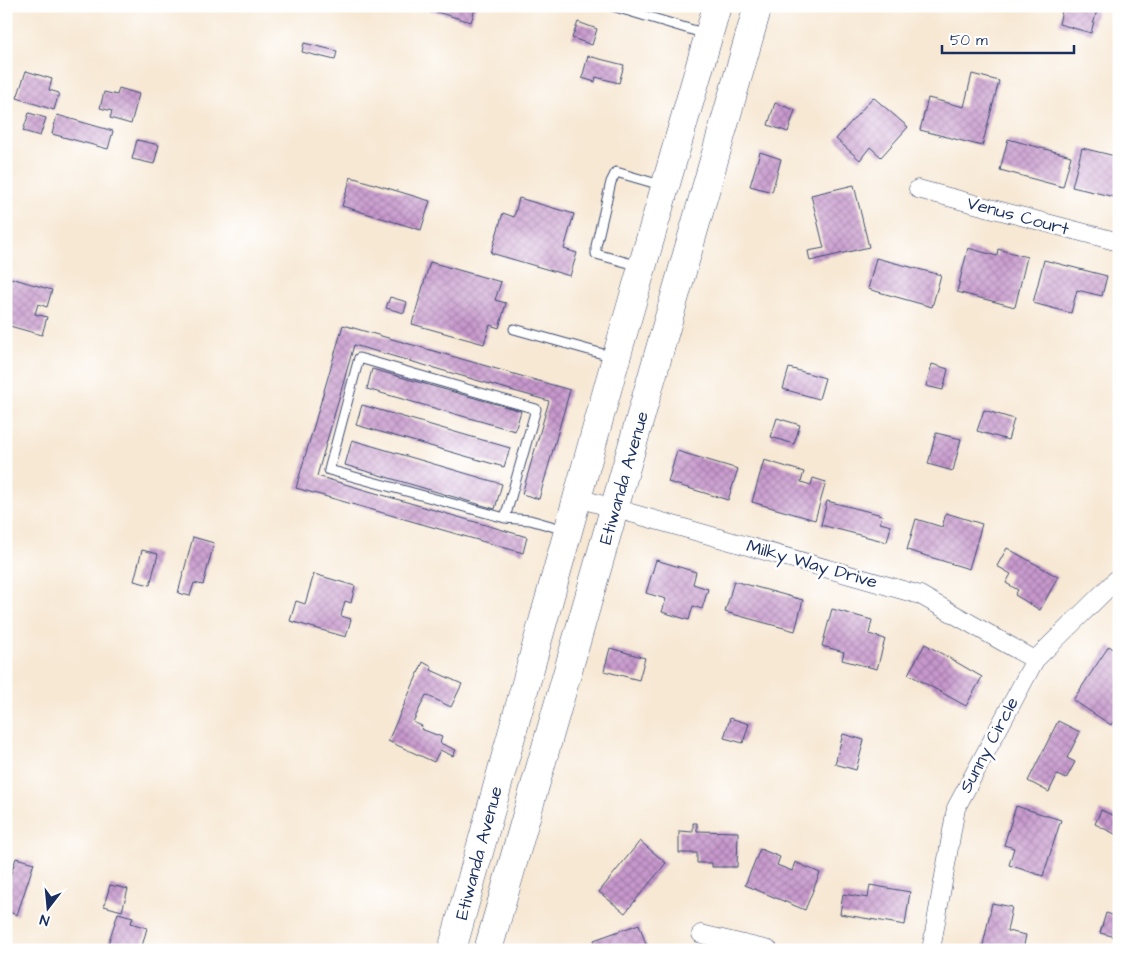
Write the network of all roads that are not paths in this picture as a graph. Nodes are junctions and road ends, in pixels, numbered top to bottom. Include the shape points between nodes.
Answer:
1 (612, 6) edge
2 (717, 6) edge
3 (758, 6) edge
4 (709, 34) junction
5 (665, 187) junction
6 (918, 190) dead end
7 (1119, 242) edge
8 (643, 266) junction
9 (514, 329) dead end
10 (616, 358) junction
11 (578, 498) junction
12 (615, 508) junction
13 (505, 518) junction
14 (568, 531) junction
15 (1119, 577) edge
16 (1035, 660) junction
17 (701, 934) dead end
18 (452, 950) edge
19 (488, 950) edge
20 (769, 950) edge
21 (931, 950) edge

1 - 4 lane
2 - 4 main road, Etiwanda Avenue
3 - 12 main road, Etiwanda Avenue
4 - 5 main road, Etiwanda Avenue
5 - 8 main road, Etiwanda Avenue
5 - 8 lane via 616,172 611,182 596,254
6 - 7 street, Venus Court
8 - 10 main road, Etiwanda Avenue
9 - 10 lane
10 - 11 main road, Etiwanda Avenue
11 - 12 street, Milky Way Drive
11 - 14 main road, Etiwanda Avenue
12 - 16 street, Milky Way Drive via 920,595
12 - 19 main road, Etiwanda Avenue
13 - 13 lane via 329,470 359,358 536,409
13 - 14 lane via 530,520
14 - 18 main road, Etiwanda Avenue
15 - 16 street, Sunny Circle
16 - 21 street, Sunny Circle via 956,808
17 - 20 street

